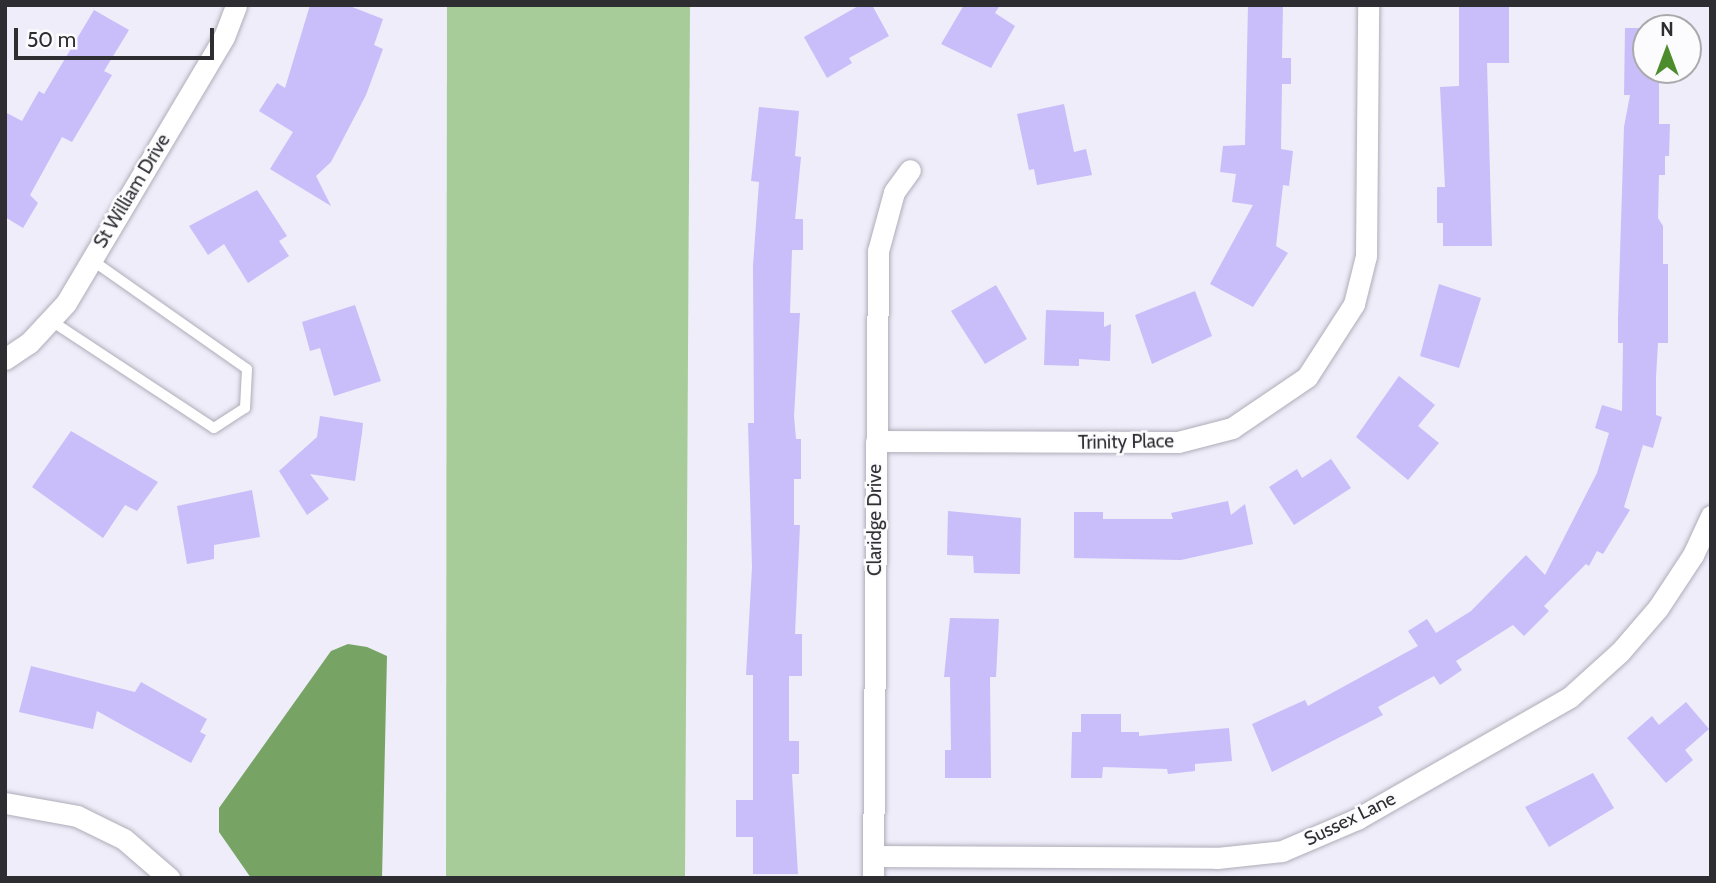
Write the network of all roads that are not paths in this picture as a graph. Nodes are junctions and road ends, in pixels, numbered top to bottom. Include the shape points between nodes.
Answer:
1 (236, 5) edge
2 (1368, 5) edge
3 (910, 170) dead end
4 (92, 260) junction
5 (50, 320) junction
6 (5, 359) edge
7 (876, 441) junction
8 (1711, 516) edge
9 (5, 803) edge
10 (873, 856) junction
11 (169, 878) edge
12 (873, 878) edge

1 - 4 street, St William Drive via 224,37
2 - 7 street, Trinity Place via 1366,256 1354,304 1307,377 1232,428 1178,442
3 - 7 street, Claridge Drive via 894,192 877,251
4 - 5 street, St William Drive
4 - 5 lane via 247,369 245,408 214,428
5 - 6 street, St William Drive
7 - 10 street, Claridge Drive
8 - 10 street, Sussex Lane via 1693,555 1658,608 1620,652 1570,697 1357,820 1294,845 1217,858
9 - 11 street via 77,816 124,839
10 - 12 street, Claridge Drive

